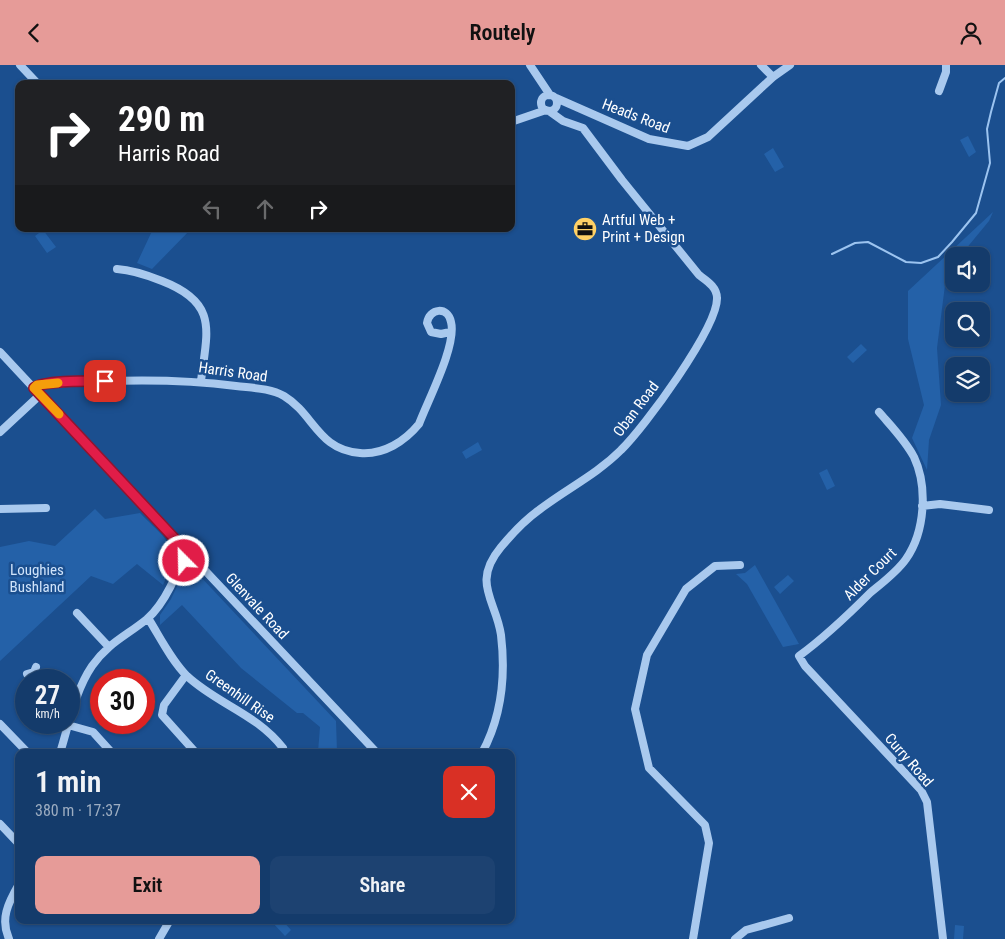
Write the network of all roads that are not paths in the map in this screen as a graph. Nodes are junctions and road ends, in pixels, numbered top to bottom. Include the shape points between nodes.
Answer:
1 (20, 65) edge
2 (530, 65) edge
3 (761, 65) edge
4 (790, 65) edge
5 (946, 65) edge
6 (773, 77) junction
7 (34, 80) edge
8 (939, 91) dead end
9 (550, 104) junction
10 (515, 121) edge
11 (117, 269) dead end
12 (450, 332) dead end
13 (0, 352) edge
14 (202, 381) junction
15 (34, 388) junction
16 (40, 395) junction
17 (879, 412) dead end
18 (0, 432) edge
19 (922, 506) junction
20 (46, 508) dead end
21 (0, 509) edge
22 (989, 510) dead end
23 (181, 561) junction
24 (740, 565) dead end
25 (76, 612) dead end
26 (148, 618) junction
27 (108, 646) junction
28 (799, 656) joint
29 (186, 675) junction
30 (80, 686) edge
31 (0, 724) edge
32 (80, 728) edge
33 (65, 734) edge
34 (283, 748) dead end
35 (24, 749) edge
36 (61, 749) edge
37 (108, 749) edge
38 (192, 749) edge
39 (373, 749) edge
40 (484, 749) edge
41 (0, 824) edge
42 (15, 840) edge
43 (15, 892) edge
44 (789, 919) dead end
45 (0, 920) edge
46 (168, 924) edge
47 (9, 939) edge
48 (159, 939) edge
49 (693, 939) edge
50 (735, 939) edge
51 (943, 939) edge

1 - 7 street
2 - 9 street, Oban Road
3 - 6 street
4 - 6 street, Heads Road
5 - 8 street
6 - 9 street, Heads Road via 708,137 688,146 649,139 565,101
9 - 10 street
9 - 40 street, Oban Road via 559,119 582,128 699,275 710,283 717,297 716,307 698,343 643,426 620,451 580,484 538,510 500,548 486,573 485,587 500,633 504,674 493,733
11 - 14 street via 130,270 172,285 195,299 205,317 206,327
12 - 14 street, Harris Road via 450,345 419,424 397,444 380,451 360,453 344,450 320,435 298,407 284,396 268,390
13 - 15 street
14 - 15 street, Harris Road via 96,381 37,385
15 - 16 street
16 - 18 street
16 - 23 street via 174,538
17 - 19 street, Alder Court via 914,459 921,483
19 - 22 street via 940,504
19 - 28 street, Alder Court via 918,534 905,560 826,636
20 - 21 street
23 - 26 street via 169,589
23 - 39 street, Glenvale Road via 198,563
24 - 49 street via 715,566 686,589 647,655 635,709 649,768 705,825 709,843
25 - 27 street
26 - 27 street
26 - 29 street, Greenhill Rise
27 - 30 street
28 - 51 street, Curry Road via 921,790 927,802
29 - 34 street, Greenhill Rise via 208,693 252,717
29 - 38 street via 161,711 163,719
31 - 35 street
32 - 37 street via 93,732
33 - 36 street
41 - 42 street
43 - 45 street
44 - 50 street via 746,930
45 - 47 street
46 - 48 street

